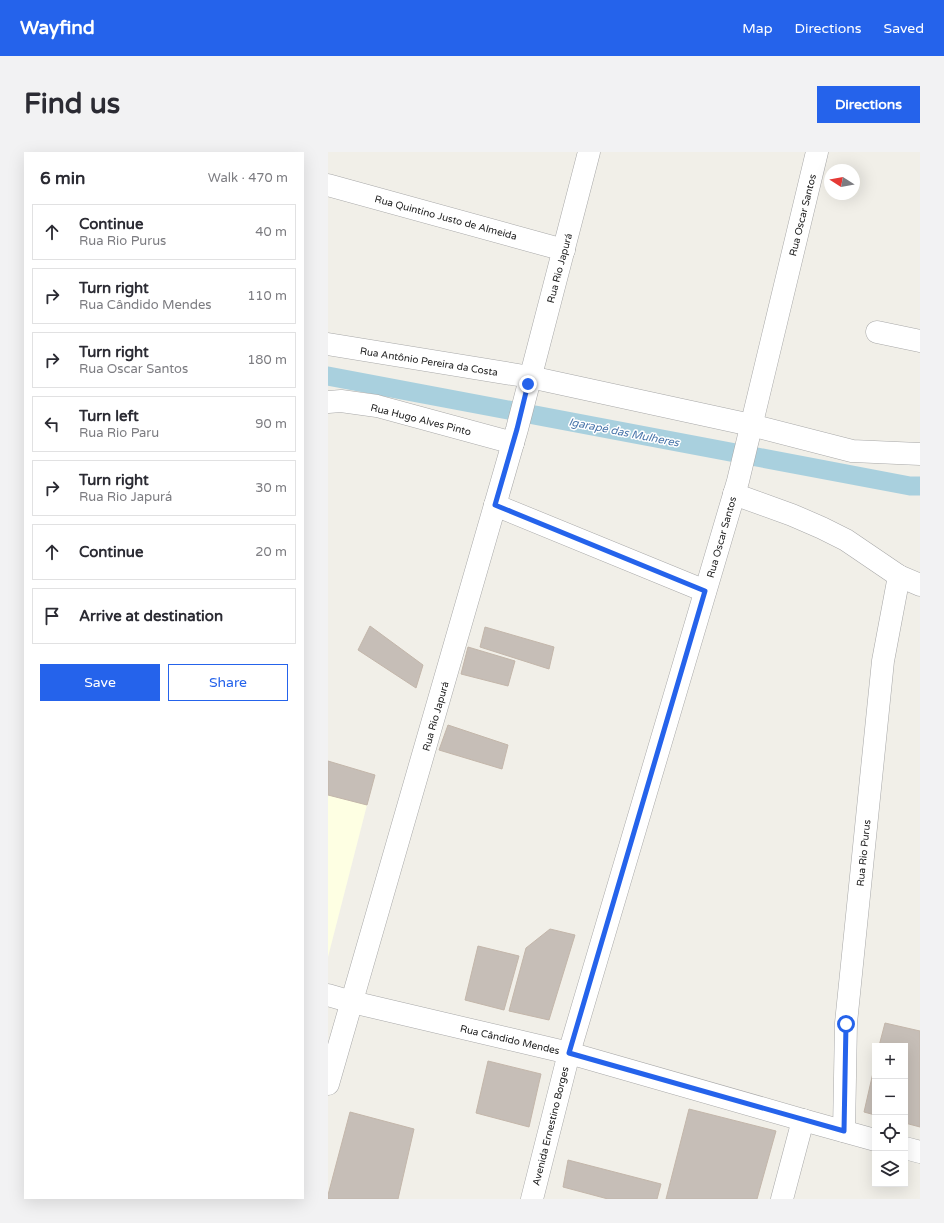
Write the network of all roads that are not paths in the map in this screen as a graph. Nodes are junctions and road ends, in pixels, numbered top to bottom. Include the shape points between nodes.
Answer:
1 (589, 152) edge
2 (817, 152) edge
3 (328, 185) edge
4 (564, 250) junction
5 (877, 332) dead end
6 (920, 341) edge
7 (328, 344) edge
8 (530, 381) junction
9 (328, 402) edge
10 (749, 433) junction
11 (515, 436) junction
12 (920, 454) edge
13 (736, 487) junction
14 (495, 505) junction
15 (899, 576) junction
16 (920, 585) edge
17 (705, 591) junction
18 (328, 995) edge
19 (352, 1002) junction
20 (569, 1053) junction
21 (328, 1084) edge
22 (803, 1120) junction
23 (844, 1131) junction
24 (872, 1139) edge
25 (908, 1149) edge
26 (920, 1152) edge
27 (532, 1199) edge
28 (782, 1199) edge

1 - 4 street, Rua Rio Japurá
2 - 10 street, Rua Oscar Santos
3 - 4 street, Rua Quintino Justo de Almeida
4 - 8 street, Rua Rio Japurá
5 - 6 street
7 - 8 street, Rua Antônio Pereira da Costa
8 - 10 street, Rua Antônio Pereira da Costa
8 - 11 street, Rua Rio Japurá
9 - 11 street, Rua Hugo Alves Pinto via 377,406
10 - 12 street, Rua Antônio Pereira da Costa via 852,451
10 - 13 street, Rua Oscar Santos
11 - 14 street, Rua Rio Japurá
13 - 15 street via 846,540
13 - 17 street, Rua Oscar Santos
14 - 17 street
14 - 19 street, Rua Rio Japurá
15 - 16 street
15 - 23 street, Rua Rio Purus via 883,661 846,1024
17 - 20 street, Rua Oscar Santos
18 - 19 street, Rua Cândido Mendes
19 - 20 street, Rua Cândido Mendes
19 - 21 street, Rua Rio Japurá
20 - 22 street, Rua Cândido Mendes
20 - 27 street, Avenida Ernestino Borges
22 - 23 street, Rua Cândido Mendes
22 - 28 street
23 - 24 street, Rua Cândido Mendes
25 - 26 street

